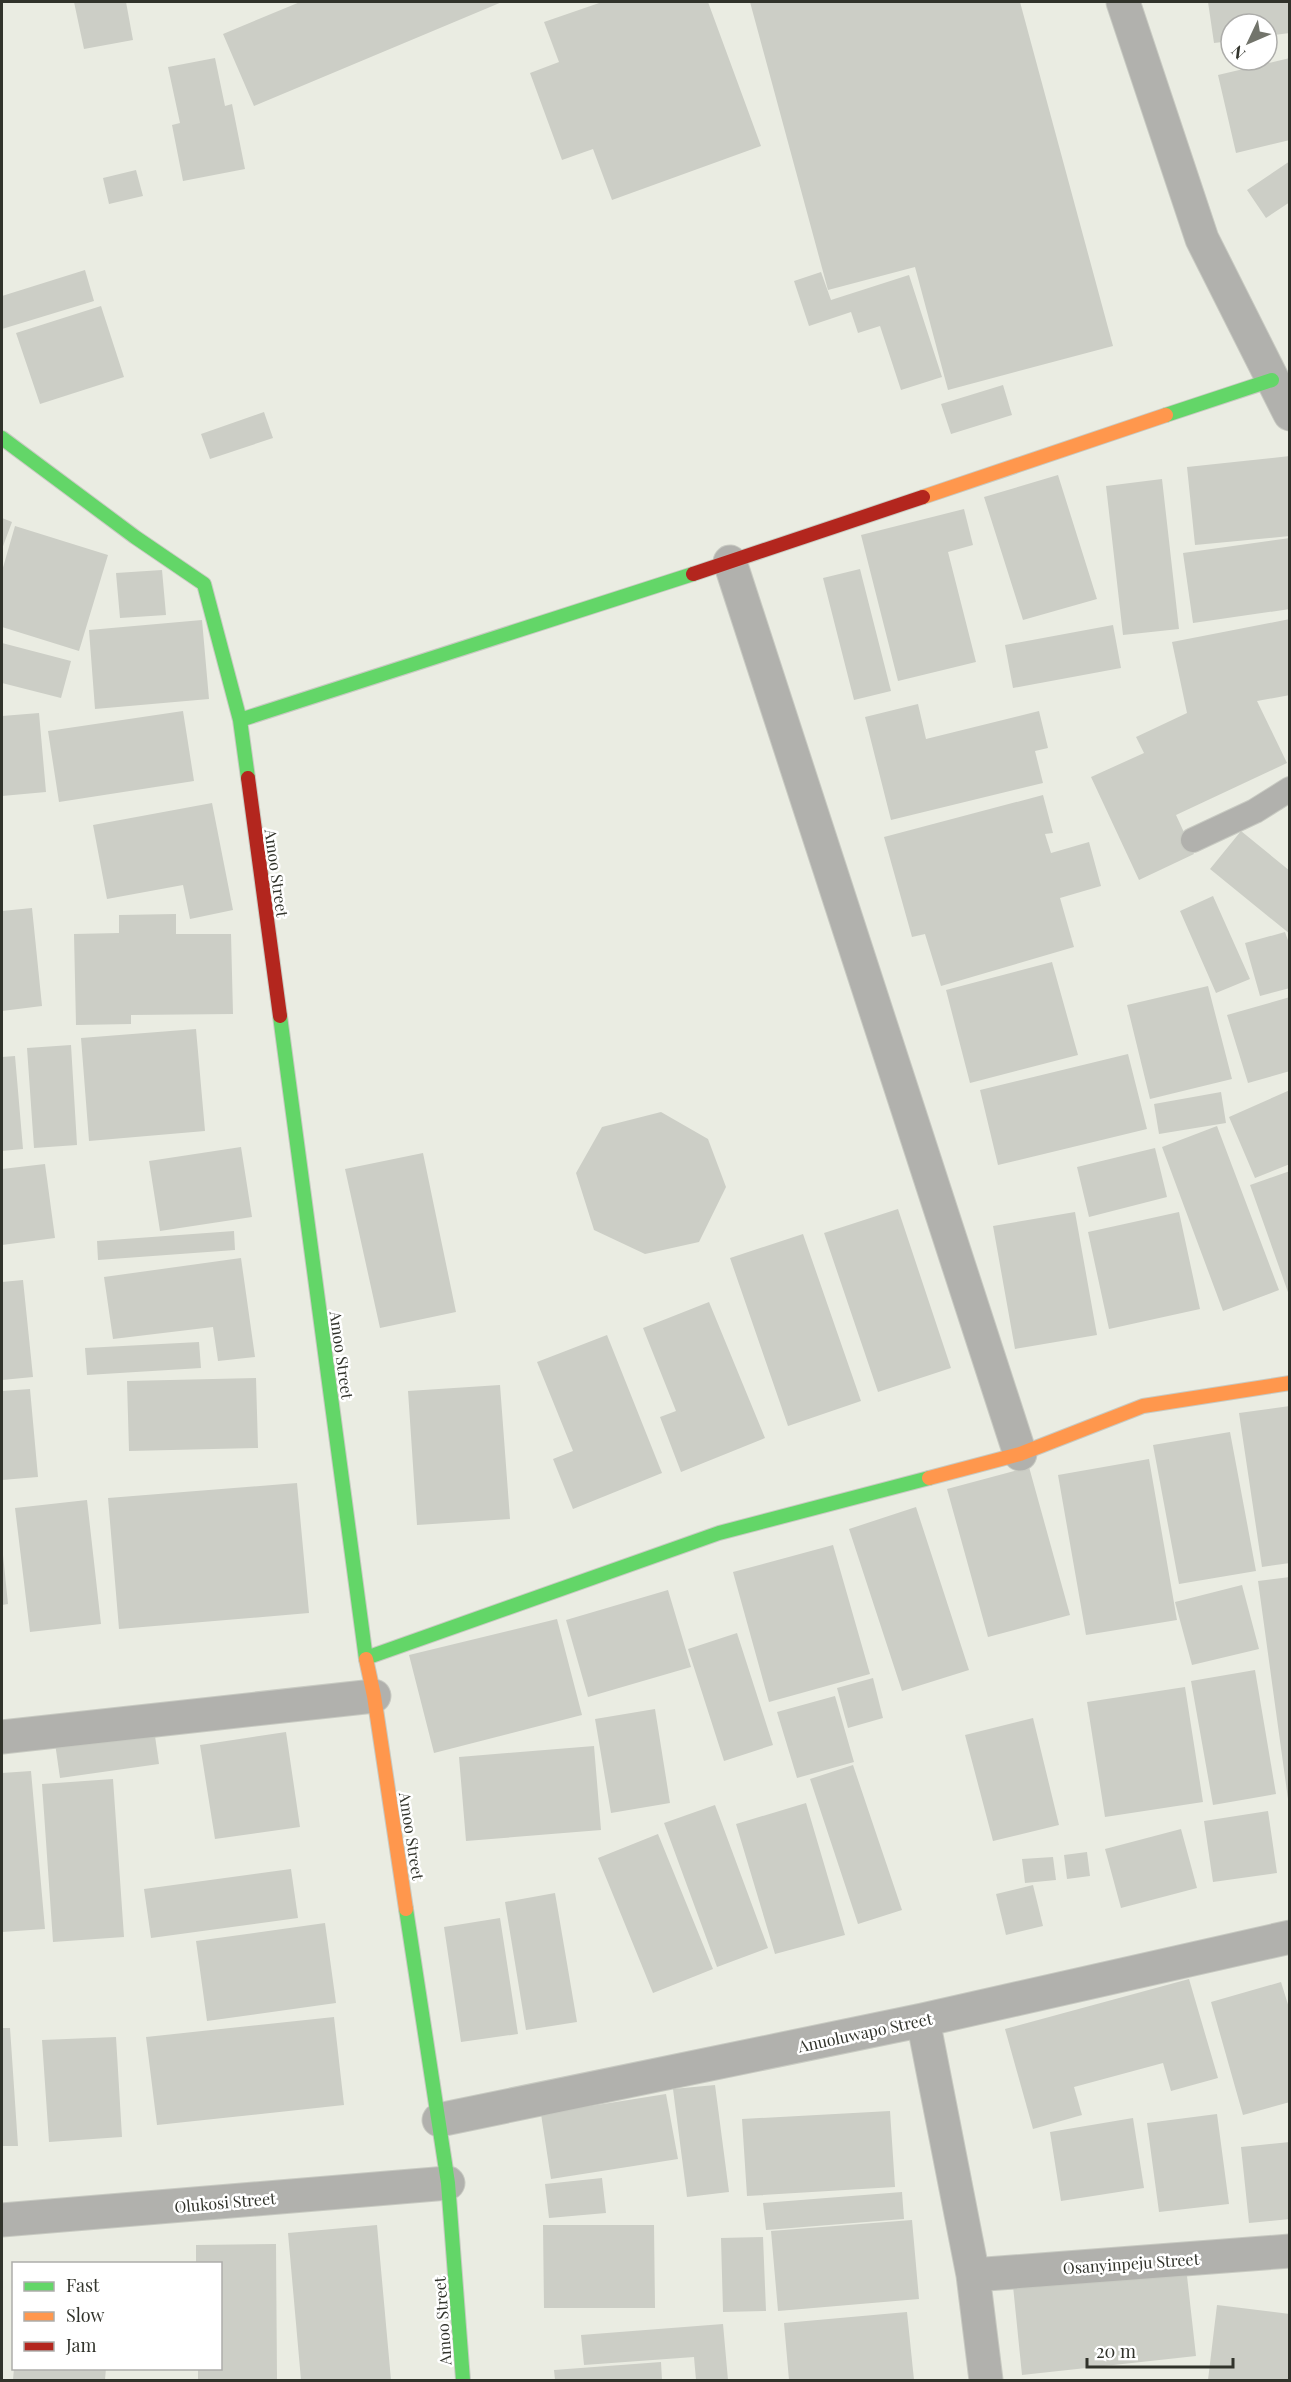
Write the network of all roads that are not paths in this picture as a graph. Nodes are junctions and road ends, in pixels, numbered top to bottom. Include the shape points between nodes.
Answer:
1 (1123, 2) edge
2 (1272, 380) junction
3 (1290, 414) edge
4 (2, 438) edge
5 (730, 562) junction
6 (240, 720) junction
7 (1290, 789) edge
8 (1193, 840) dead end
9 (1290, 1383) edge
10 (1020, 1454) junction
11 (366, 1658) junction
12 (374, 1696) junction
13 (2, 1737) edge
14 (1290, 1937) edge
15 (923, 2020) junction
16 (440, 2120) junction
17 (448, 2183) junction
18 (2, 2220) edge
19 (1290, 2251) edge
20 (973, 2275) junction
21 (463, 2380) edge
22 (987, 2380) edge

1 - 2 street via 1202,239
2 - 3 street
2 - 5 street
4 - 6 street, Amoo Street via 204,584
5 - 6 street
5 - 10 street
6 - 11 street, Amoo Street
7 - 8 lane via 1255,811
9 - 10 street via 1143,1406
10 - 11 street via 719,1533
11 - 12 street, Amoo Street
12 - 13 street
12 - 16 street, Amoo Street
14 - 15 street, Anuoluwapo Street
15 - 16 street, Anuoluwapo Street
15 - 20 street
16 - 17 street, Amoo Street
17 - 18 street, Olukosi Street
17 - 21 street, Amoo Street
19 - 20 street, Osanyinpeju Street
20 - 22 street

